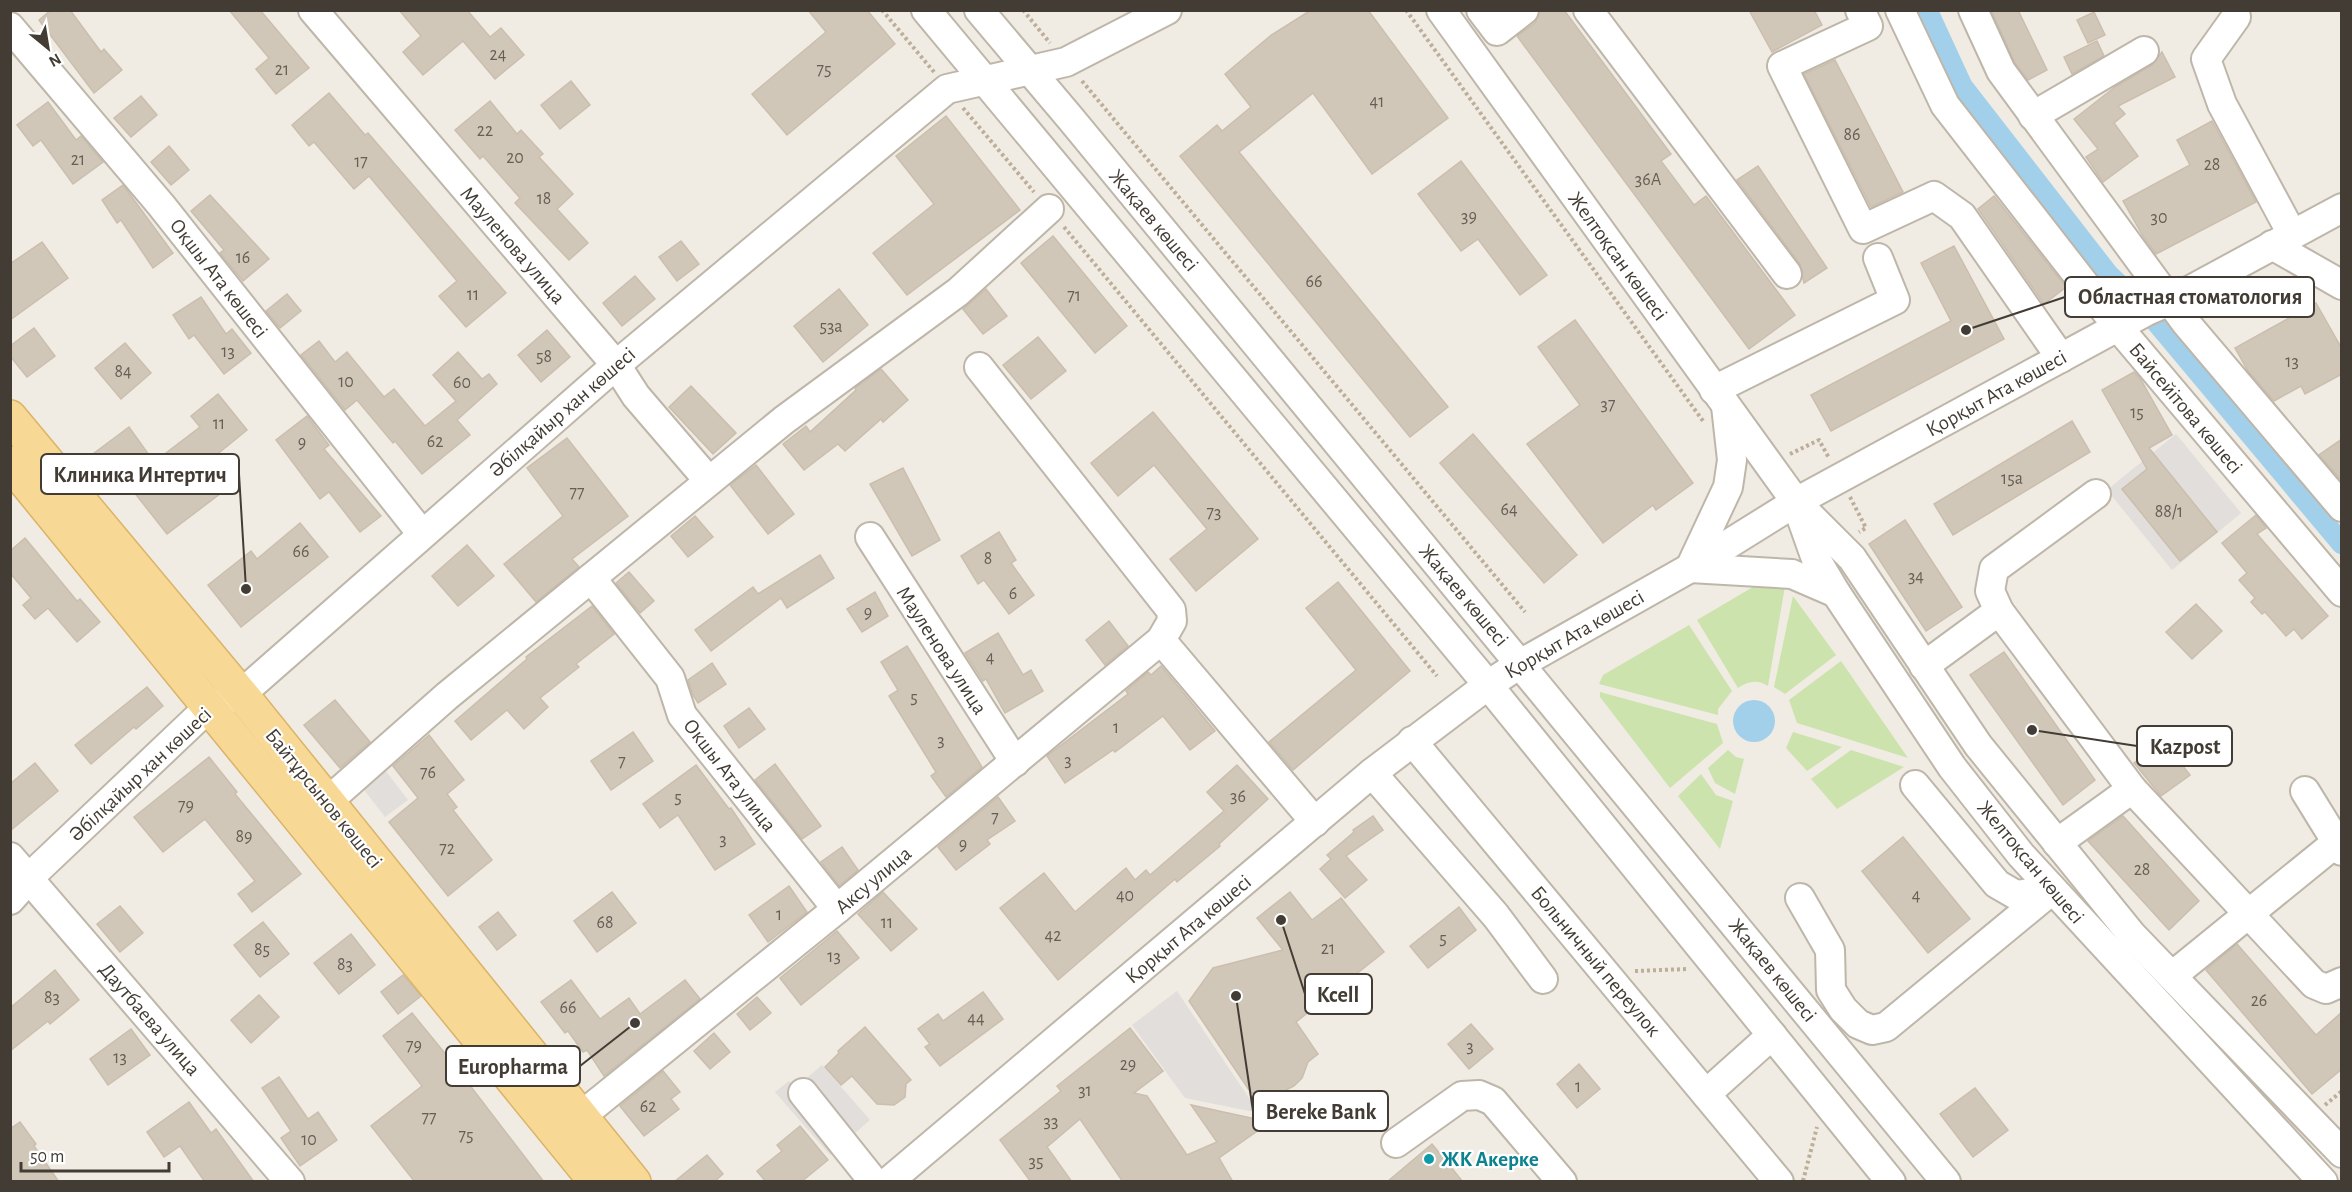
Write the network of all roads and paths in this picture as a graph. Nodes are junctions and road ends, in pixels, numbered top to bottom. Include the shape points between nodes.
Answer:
1 (313, 10) edge
2 (882, 10) edge
3 (926, 10) edge
4 (979, 10) edge
5 (1023, 10) edge
6 (1167, 10) edge
7 (1406, 10) edge
8 (1441, 10) edge
9 (1482, 10) edge
10 (1524, 10) edge
11 (1588, 10) edge
12 (1860, 10) edge
13 (1900, 10) edge
14 (1973, 10) edge
15 (2236, 17) dead end
16 (10, 27) edge
17 (2144, 51) dead end
18 (1066, 62) junction
19 (1029, 70) junction
20 (984, 80) junction
21 (947, 89) junction
22 (2033, 116) junction
23 (2342, 208) edge
24 (1049, 209) junction
25 (2282, 240) junction
26 (1878, 258) dead end
27 (1787, 274) dead end
28 (2342, 285) edge
29 (2170, 301) junction
30 (2118, 327) junction
31 (2061, 358) junction
32 (616, 365) junction
33 (979, 367) dead end
34 (1715, 406) junction
35 (10, 417) edge
36 (10, 463) edge
37 (710, 481) junction
38 (2096, 494) dead end
39 (1796, 502) junction
40 (2342, 507) edge
41 (422, 534) junction
42 (870, 537) dead end
43 (1689, 568) junction
44 (591, 578) junction
45 (2342, 592) edge
46 (1836, 593) junction
47 (1999, 611) junction
48 (1525, 612) dead end
49 (1161, 640) junction
50 (1520, 664) junction
51 (1924, 666) junction
52 (1437, 676) dead end
53 (2076, 683) dead end
54 (1488, 685) junction
55 (240, 694) junction
56 (210, 706) junction
57 (1412, 741) junction
58 (2107, 756) junction
59 (1015, 762) junction
60 (1372, 773) junction
61 (1915, 785) dead end
62 (2132, 789) junction
63 (2305, 791) dead end
64 (327, 802) junction
65 (1315, 822) junction
66 (2057, 843) junction
67 (2339, 844) edge
68 (10, 857) edge
69 (20, 890) edge
70 (2052, 890) junction
71 (1800, 898) dead end
72 (837, 909) junction
73 (2248, 913) junction
74 (2172, 976) junction
75 (1543, 979) dead end
76 (2342, 982) edge
77 (1772, 1035) junction
78 (803, 1093) dead end
79 (1706, 1094) junction
80 (581, 1116) junction
81 (1396, 1143) dead end
82 (1916, 1145) junction
83 (2339, 1147) edge
84 (2316, 1175) edge
85 (1887, 1177) edge
86 (290, 1182) edge
87 (596, 1182) edge
88 (634, 1182) edge
89 (874, 1182) edge
90 (888, 1182) edge
91 (1562, 1182) edge
92 (1779, 1182) edge
93 (1946, 1182) edge

1 - 32 street, Мауленова улица
2 - 21 path
3 - 20 street, Жақаев көшесі
4 - 19 street, Жақаев көшесі
5 - 18 path
6 - 18 street, Әбілқайыр хан көшесі
7 - 34 path
8 - 34 street, Желтоқсан көшесі
9 - 10 street via 1497,31
11 - 27 street
12 - 31 street via 1868,27 1782,66 1863,230 1934,196 1962,216
13 - 30 street, Байсейітова көшесі via 1945,105
14 - 22 street via 2001,71
15 - 25 street via 2206,59
16 - 41 street, Оқшы Ата көшесі via 161,205
17 - 22 street
18 - 19 street, Әбілқайыр хан көшесі
18 - 48 path
19 - 20 street, Әбілқайыр хан көшесі
19 - 50 street, Жақаев көшесі
20 - 21 street, Әбілқайыр хан көшесі
20 - 54 street, Жақаев көшесі
21 - 24 path
21 - 32 street, Әбілқайыр хан көшесі
22 - 29 street
23 - 25 street, Қорқыт Ата көшесі
24 - 37 street via 958,292 784,420
24 - 52 path
25 - 28 street
25 - 29 street, Қорқыт Ата көшесі
26 - 34 street via 1895,300
29 - 30 street, Қорқыт Ата көшесі
29 - 40 street
30 - 31 street, Қорқыт Ата көшесі
30 - 45 street, Байсейітова көшесі
31 - 39 street, Қорқыт Ата көшесі
32 - 37 street, Мауленова улица via 636,396
32 - 41 street, Әбілқайыр хан көшесі
33 - 49 street via 1171,610 1172,621
34 - 39 street, Желтоқсан көшесі
34 - 43 street via 1732,460 1728,487
35 - 55 main road, Байтұрсынов көшесі
36 - 56 main road, Байтұрсынов көшесі
37 - 44 street
38 - 47 street via 1994,569 1990,591
39 - 43 street, Қорқыт Ата көшесі
39 - 46 street, Желтоқсан көшесі via 1816,559
39 - 51 street, Желтоқсан көшесі via 1852,558
41 - 55 street, Әбілқайыр хан көшесі
42 - 59 street, Мауленова улица
43 - 46 street via 1792,574
43 - 50 street, Қорқыт Ата көшесі
44 - 64 street via 447,696
44 - 72 street, Окшы Ата улица via 670,678 682,715
46 - 70 street, Желтоқсан көшесі via 1952,767
47 - 51 street
47 - 58 street
49 - 59 street, Аксу улица
49 - 65 street
50 - 54 street, Қорқыт Ата көшесі
50 - 82 street, Жақаев көшесі
51 - 66 street, Желтоқсан көшесі via 1978,746
53 - 58 street via 2116,744
54 - 57 street, Қорқыт Ата көшесі
54 - 77 street, Жақаев көшесі
55 - 56 street, Әбілқайыр хан көшесі
55 - 64 main road, Байтұрсынов көшесі
56 - 69 street, Әбілқайыр хан көшесі
56 - 87 main road, Байтұрсынов көшесі
57 - 60 street, Қорқыт Ата көшесі
57 - 79 street, Больничный переулок
58 - 62 street
59 - 72 street, Аксу улица
60 - 65 street, Қорқыт Ата көшесі
60 - 75 street via 1496,916
61 - 70 street via 1997,884 2016,895
62 - 66 street
62 - 73 street
63 - 67 street
64 - 80 main road, Байтұрсынов көшесі
65 - 90 street, Қорқыт Ата көшесі
66 - 74 street, Желтоқсан көшесі via 2132,935
67 - 73 street
68 - 69 street, Даутбаева улица
69 - 86 street, Даутбаева улица
70 - 71 street via 1886,1027 1872,1030 1858,1024 1831,990 1830,950
70 - 84 street, Желтоқсан көшесі
72 - 80 street, Аксу улица
73 - 74 street
73 - 76 street via 2314,984 2326,989
74 - 83 street, Желтоқсан көшесі
77 - 79 street
77 - 85 street, Жақаев көшесі
78 - 89 street
79 - 92 street, Больничный переулок
80 - 88 main road, Байтұрсынов көшесі
81 - 91 street via 1462,1096 1479,1095 1493,1101
82 - 85 street
82 - 93 street, Жақаев көшесі
83 - 84 street

